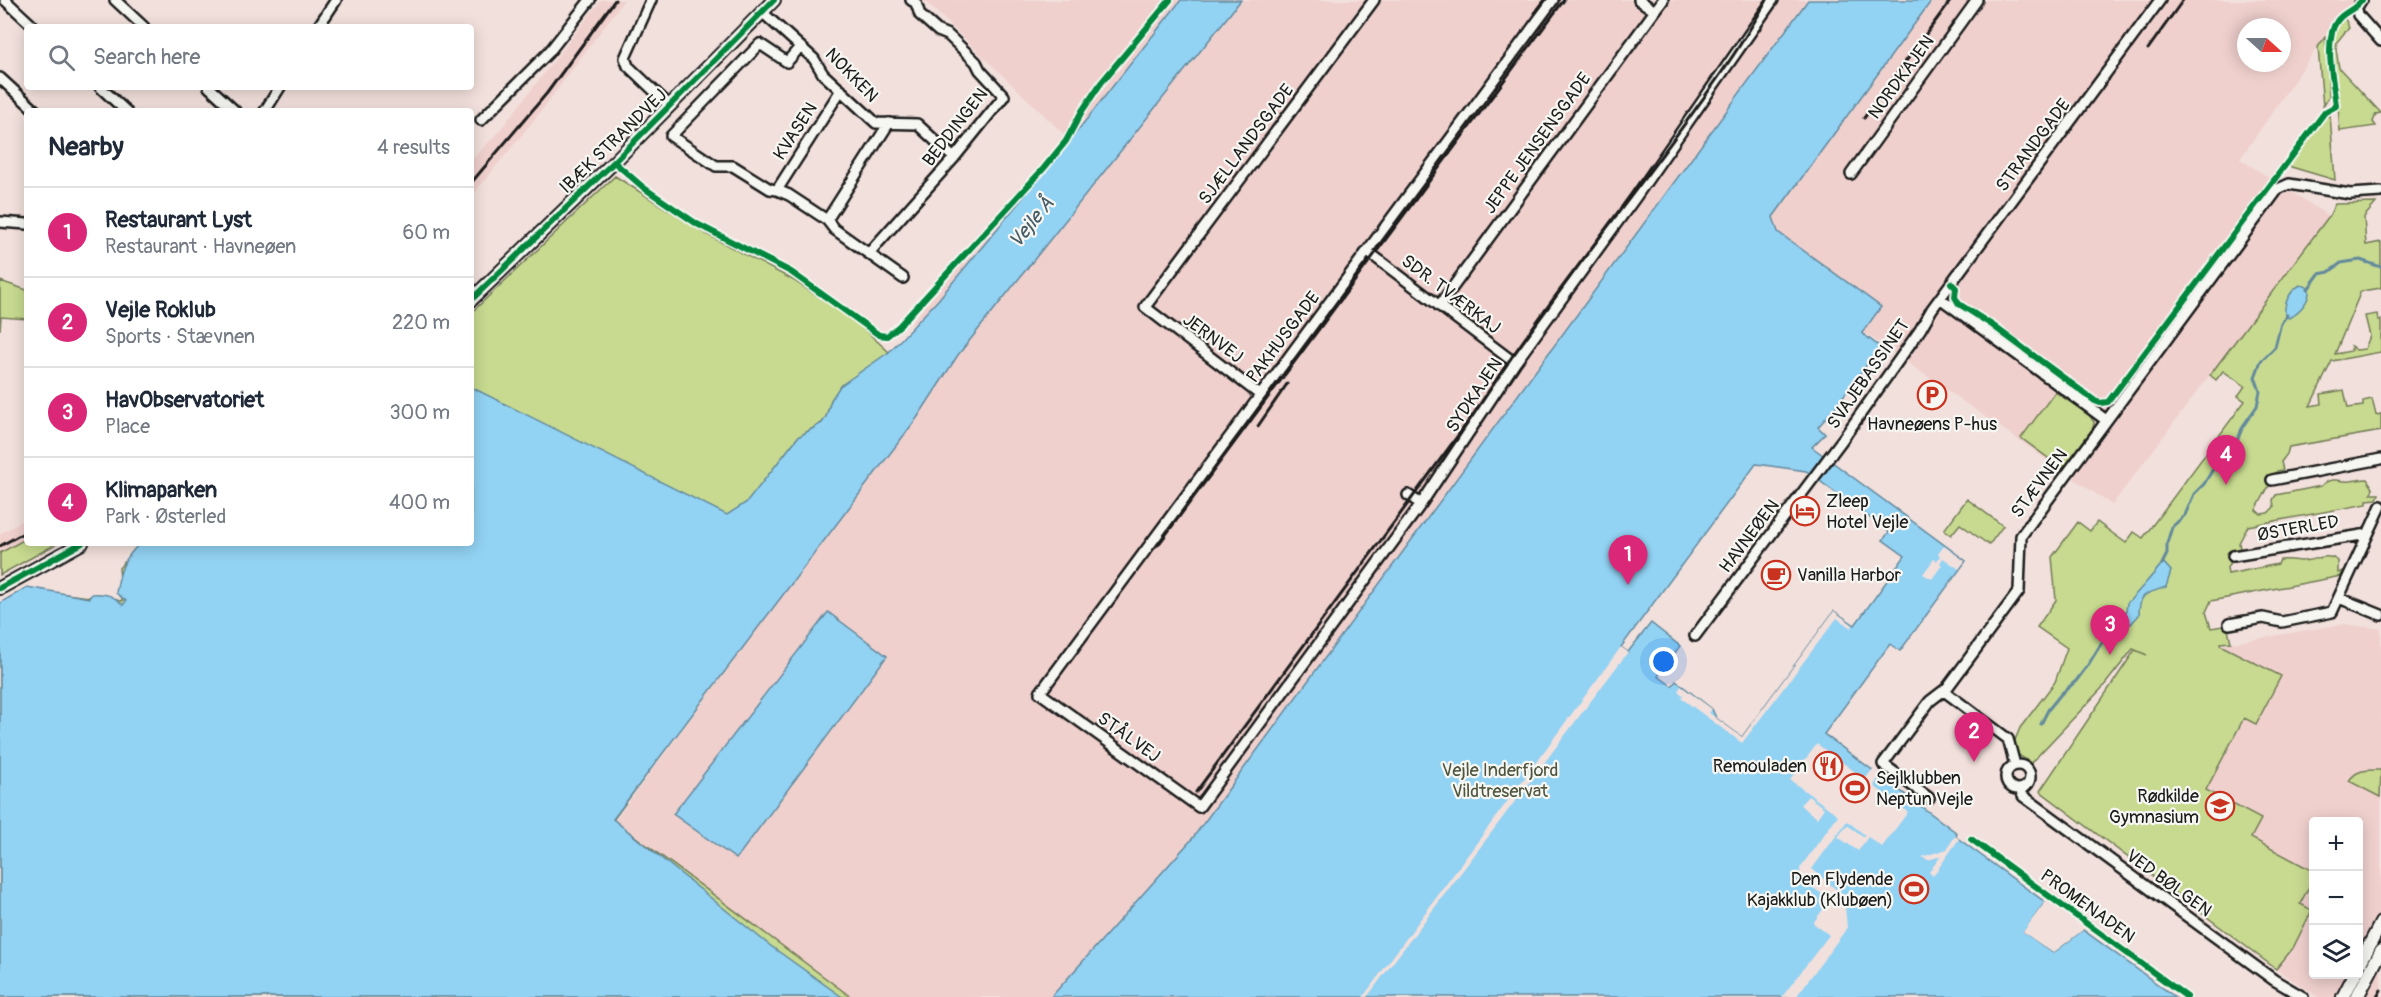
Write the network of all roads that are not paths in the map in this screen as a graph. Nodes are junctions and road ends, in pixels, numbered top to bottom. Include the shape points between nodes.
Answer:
1 (5, 0) edge
2 (115, 0) edge
3 (336, 0) edge
4 (590, 0) edge
5 (651, 0) edge
6 (774, 0) edge
7 (912, 0) edge
8 (1374, 0) edge
9 (1553, 0) edge
10 (1639, 0) edge
11 (1663, 0) edge
12 (1773, 0) edge
13 (1977, 0) edge
14 (2160, 0) edge
15 (2360, 4) edge
16 (1655, 11) junction
17 (762, 12) junction
18 (31, 24) edge
19 (141, 24) edge
20 (320, 24) edge
21 (2381, 41) edge
22 (800, 47) junction
23 (0, 78) edge
24 (103, 90) edge
25 (212, 90) edge
26 (278, 90) edge
27 (841, 90) junction
28 (670, 106) junction
29 (33, 108) edge
30 (123, 108) edge
31 (232, 108) edge
32 (267, 108) edge
33 (481, 120) dead end
34 (889, 123) junction
35 (954, 158) junction
36 (1851, 174) dead end
37 (777, 190) junction
38 (2381, 192) edge
39 (827, 220) junction
40 (0, 222) edge
41 (24, 224) edge
42 (1367, 251) junction
43 (869, 253) junction
44 (903, 278) dead end
45 (474, 297) edge
46 (1940, 298) junction
47 (1439, 306) junction
48 (1145, 308) joint
49 (1932, 309) joint
50 (1515, 363) junction
51 (1260, 395) junction
52 (2106, 420) junction
53 (1829, 457) joint
54 (2381, 459) edge
55 (2272, 480) dead end
56 (1408, 495) dead end
57 (1421, 504) junction
58 (2381, 506) edge
59 (2368, 534) junction
60 (77, 546) edge
61 (2233, 556) dead end
62 (0, 588) edge
63 (2339, 598) junction
64 (2381, 615) edge
65 (2229, 624) dead end
66 (1695, 636) dead end
67 (1944, 691) junction
68 (1040, 693) joint
69 (2015, 765) junction
70 (2020, 789) junction
71 (1929, 798) dead end
72 (1199, 807) joint
73 (2381, 923) edge
74 (2381, 951) edge
75 (2363, 957) edge
76 (2353, 979) edge
77 (2303, 997) edge
78 (2343, 997) edge
79 (2357, 997) edge

1 - 18 street
2 - 19 street
3 - 20 street
4 - 33 street via 541,60
5 - 28 street via 625,58 628,66
6 - 17 street, IBÆK STRANDVEJ
7 - 35 street, BEDDINGEN via 921,15 938,32 948,35 1004,96
8 - 48 street, SJÆLLANDSGADE
9 - 42 street, PAKHUSGADE
10 - 16 street
11 - 16 street, JEPPE JENSENSGADE
12 - 50 street, SYDKAJEN
13 - 36 street, NORDKAJEN
14 - 46 street, STRANDGADE
15 - 21 street via 2358,15
16 - 47 street, JEPPE JENSENSGADE
17 - 22 street, NOKKEN
17 - 28 street, IBÆK STRANDVEJ
22 - 27 street, NOKKEN
22 - 37 street via 787,62 760,44 671,136 716,166 733,166
23 - 29 street
24 - 30 street
25 - 31 street
26 - 32 street
27 - 34 street, NOKKEN via 876,123
27 - 37 street, KVASEN
28 - 45 street, IBÆK STRANDVEJ
34 - 35 street, NOKKEN via 917,124
34 - 39 street
35 - 43 street, BEDDINGEN
37 - 39 street
38 - 52 street, STÆVNEN via 2350,194 2289,184 2278,189
39 - 43 street
40 - 41 street
42 - 47 street, SDR. TVÆRKAJ
42 - 51 street, PAKHUSGADE
43 - 44 street
46 - 49 street, STRANDGADE
46 - 52 street
47 - 50 street, SDR. TVÆRKAJ
48 - 51 street, JERNVEJ
49 - 53 street, SVAJEBASSINET
50 - 57 street, SYDKAJEN
51 - 68 street, PAKHUSGADE
52 - 67 street, STÆVNEN via 2021,536 2019,591
53 - 66 street, HAVNEØEN
54 - 55 street
56 - 57 street
57 - 72 street, SYDKAJEN
58 - 59 street, ØSTERLED
59 - 61 street, ØSTERLED
59 - 63 street, ØSTERLED
60 - 62 street
63 - 64 street
63 - 65 street, ØSTERLED via 2332,612 2282,622 2263,618
67 - 69 street via 2008,739
67 - 71 street, STÆVNEN via 1930,701 1883,764
68 - 72 street, STÅLVEJ
69 - 70 street via 2008,769 2006,778 2011,787
69 - 70 street via 2026,767 2031,775 2028,784
70 - 77 street, VED BØLGEN via 2023,796 2274,980
73 - 75 street
74 - 79 street
76 - 78 street

